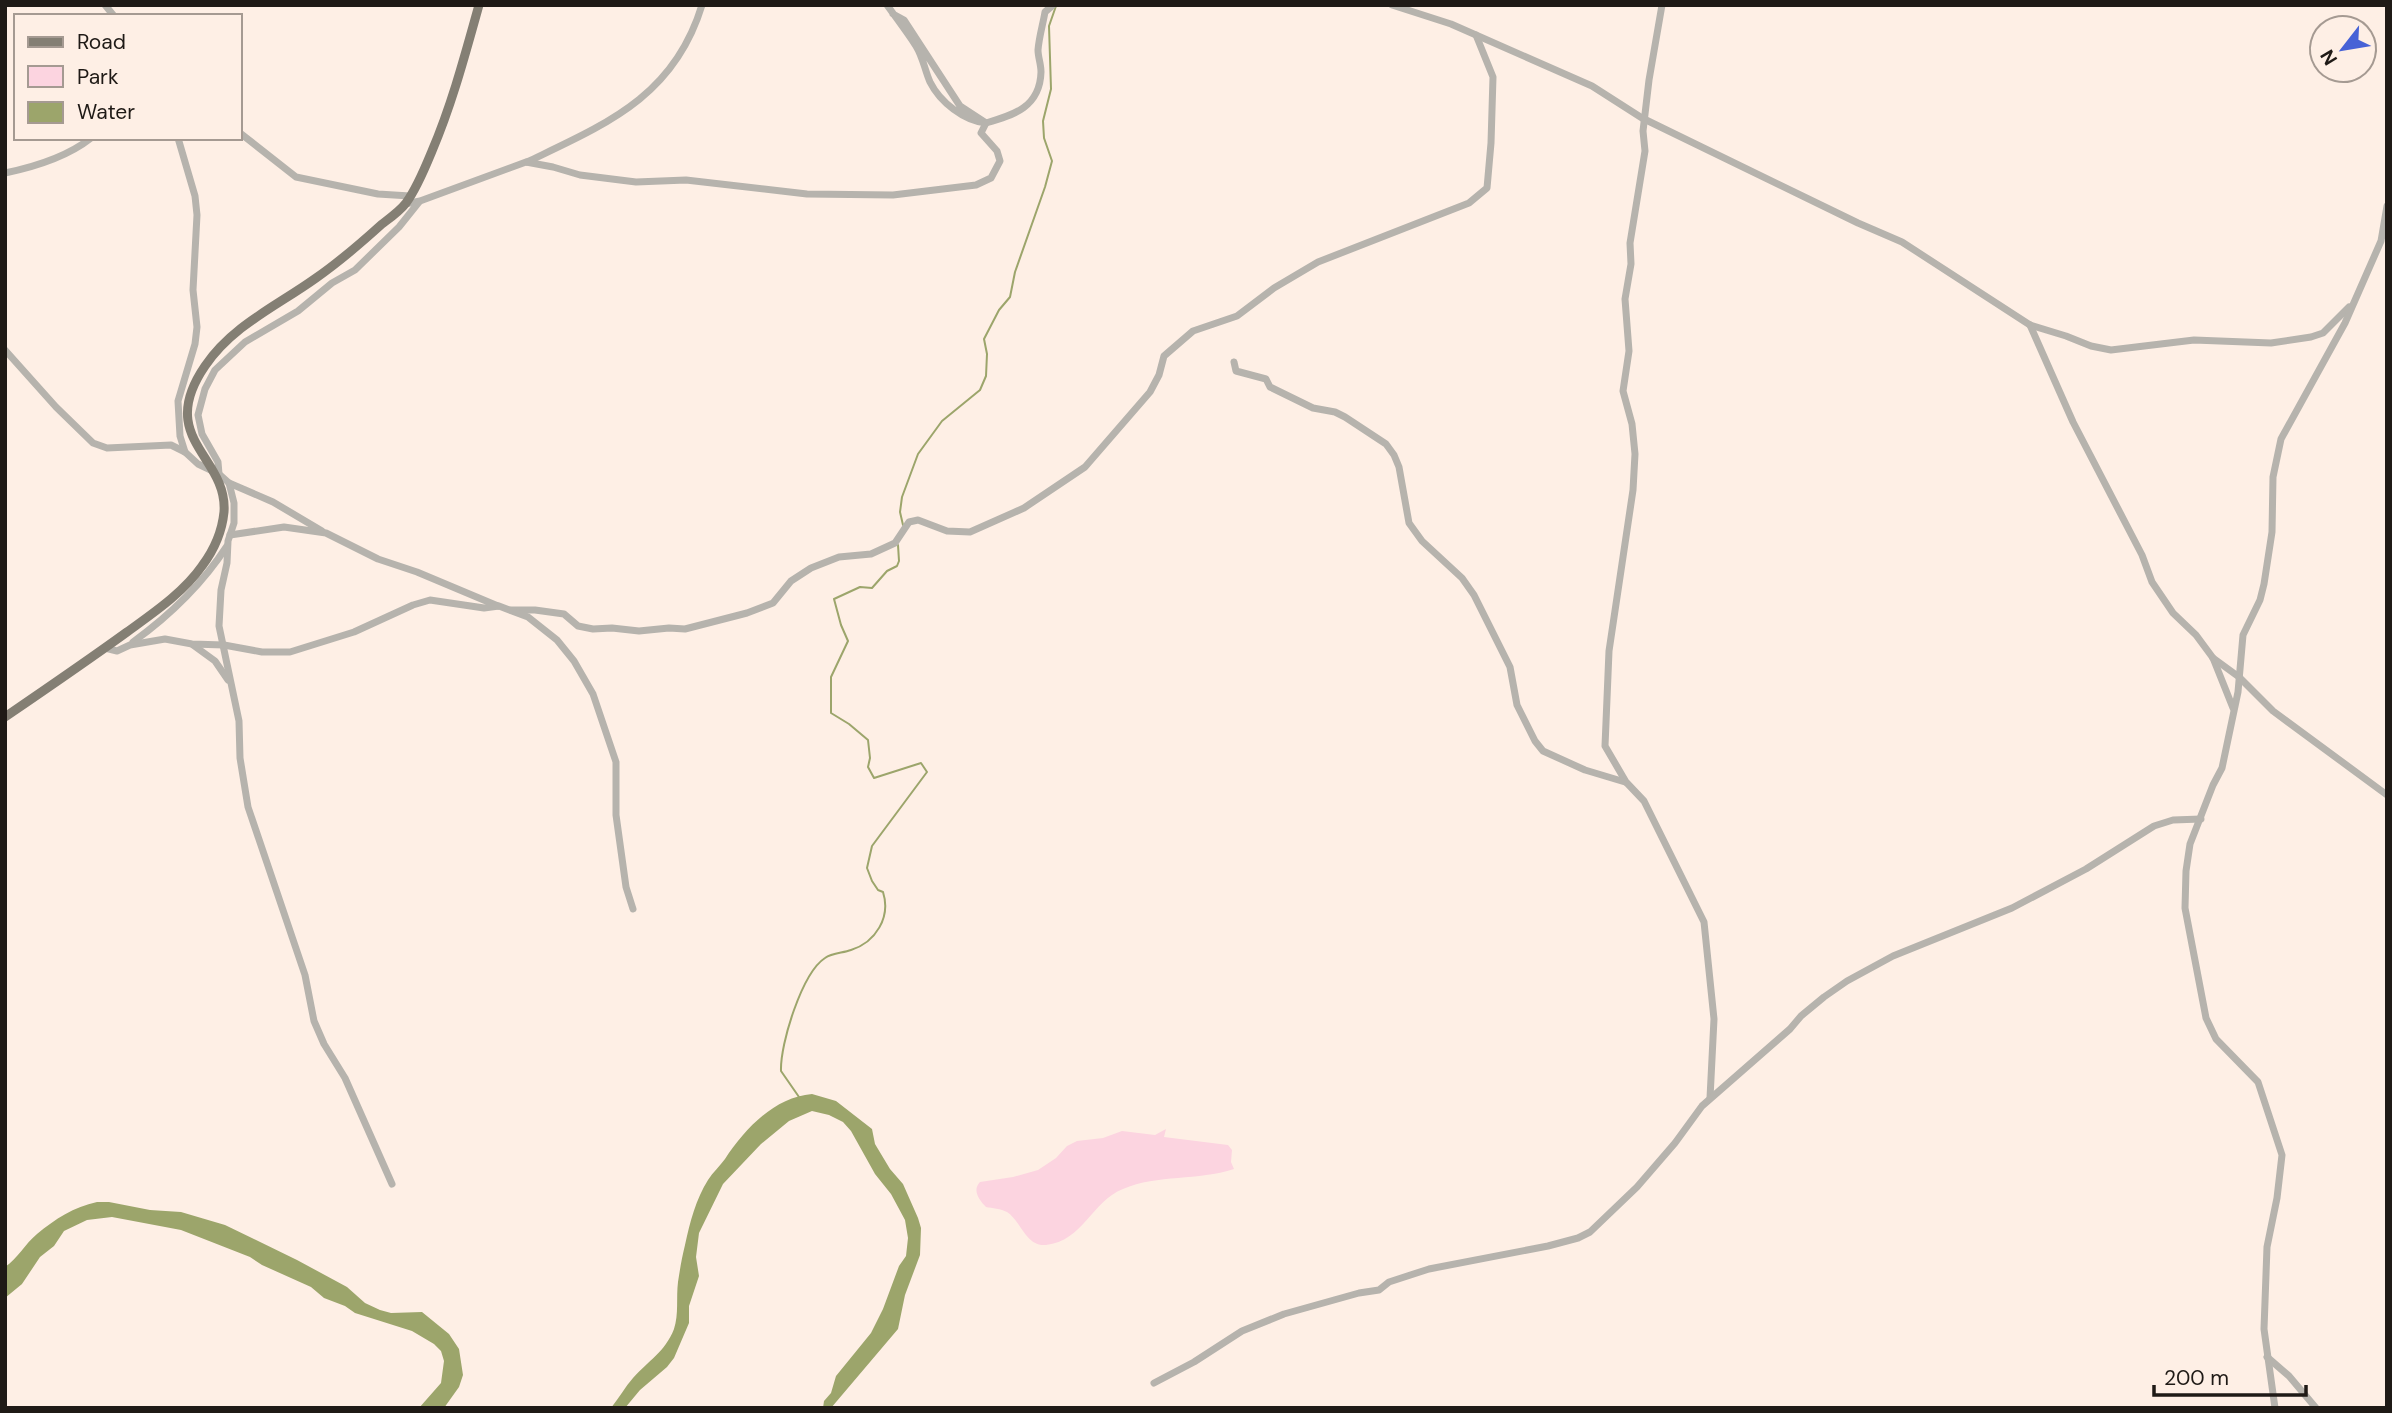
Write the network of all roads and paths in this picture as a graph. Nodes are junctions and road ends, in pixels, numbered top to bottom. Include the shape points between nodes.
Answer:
1 (479, 5) edge
2 (702, 5) edge
3 (887, 5) edge
4 (1392, 5) edge
5 (1662, 5) edge
6 (1051, 6) edge
7 (1476, 35) junction
8 (1645, 119) junction
9 (986, 123) junction
10 (242, 136) edge
11 (88, 140) edge
12 (179, 140) edge
13 (526, 162) junction
14 (5, 173) edge
15 (407, 200) junction
16 (420, 201) junction
17 (2387, 206) edge
18 (2354, 301) junction
19 (2030, 325) junction
20 (5, 350) edge
21 (1234, 362) dead end
22 (185, 452) junction
23 (210, 468) junction
24 (219, 474) junction
25 (229, 483) junction
26 (326, 533) junction
27 (230, 535) junction
28 (228, 544) junction
29 (499, 606) junction
30 (510, 610) junction
31 (192, 644) junction
32 (130, 645) junction
33 (224, 645) junction
34 (105, 648) junction
35 (2213, 658) junction
36 (2239, 677) junction
37 (229, 682) junction
38 (2233, 708) junction
39 (5, 717) edge
40 (1626, 782) junction
41 (2387, 795) edge
42 (2201, 819) junction
43 (633, 909) dead end
44 (1710, 1098) junction
45 (392, 1184) dead end
46 (2267, 1357) junction
47 (1154, 1383) dead end
48 (2275, 1408) edge
49 (2316, 1408) edge

1 - 15 main road via 449,110
2 - 13 street via 687,41 657,85 607,122
3 - 9 street via 904,20 960,106
4 - 7 street
5 - 8 street
6 - 9 street via 1045,12 1038,50 1041,73 1036,94 1013,115
7 - 8 street via 1592,86
7 - 30 street via 1493,77 1487,188 1469,203 1318,262 1237,316 1193,331 1164,356 1150,392 1085,467 1024,508 970,532 909,522 895,543 871,554 839,557 811,568 791,581 773,603 685,629 593,629 578,626 564,614
8 - 19 street via 1902,242
8 - 40 street via 1645,151 1625,299 1629,351 1623,391 1632,424 1633,489 1605,704 1605,746
9 - 13 street via 981,133 997,150 1000,161 991,178 976,185 915,193 807,194 686,180 636,182
10 - 15 street via 296,177
11 - 14 street via 38,165
12 - 22 street via 197,215 193,290 197,327 178,401
13 - 16 street
15 - 16 street
15 - 23 main road via 316,278 237,329 205,365 190,398 188,417 195,446
16 - 24 street via 355,270 253,337 215,370 198,415
17 - 18 street via 2381,241
18 - 19 street via 2323,332 2271,343 2194,340 2111,350
18 - 36 street via 2281,439 2273,477 2272,532 2264,584 2243,635
19 - 35 street via 2152,582
20 - 22 street via 93,443 107,448 171,446
21 - 40 street via 1236,371 1266,379 1270,387 1313,408 1345,417 1386,444 1399,467 1409,523 1474,595 1510,667 1517,705 1535,741 1543,751 1585,770
22 - 23 street
23 - 24 street
23 - 34 main road via 224,510 212,551 177,594
24 - 25 street
25 - 26 street
25 - 27 street via 234,503
26 - 27 street via 284,527
26 - 29 street via 377,559
27 - 28 street
28 - 32 street via 200,581 155,627
28 - 33 street via 219,626
29 - 30 street
29 - 33 street via 430,600 354,632 290,652
30 - 43 street via 528,617 557,640 593,694 616,762 616,815
31 - 32 street via 165,639
31 - 33 street
31 - 37 street via 215,661
32 - 34 street via 117,651
33 - 37 street
34 - 39 main road
35 - 36 street
35 - 38 street
36 - 38 street
36 - 41 street via 2273,711
37 - 45 street via 239,721 248,807 305,975 314,1021
38 - 42 street via 2222,768
40 - 44 street via 1644,801 1704,922 1714,1019
42 - 44 street via 2154,826 2087,869 2012,908 1893,956 1847,981
42 - 46 street via 2190,844 2184,892 2202,1005 2216,1039 2258,1082 2282,1155 2267,1247
44 - 47 street via 1637,1187 1578,1238 1429,1269 1389,1282 1379,1290 1284,1314 1242,1331
46 - 48 street
46 - 49 street

